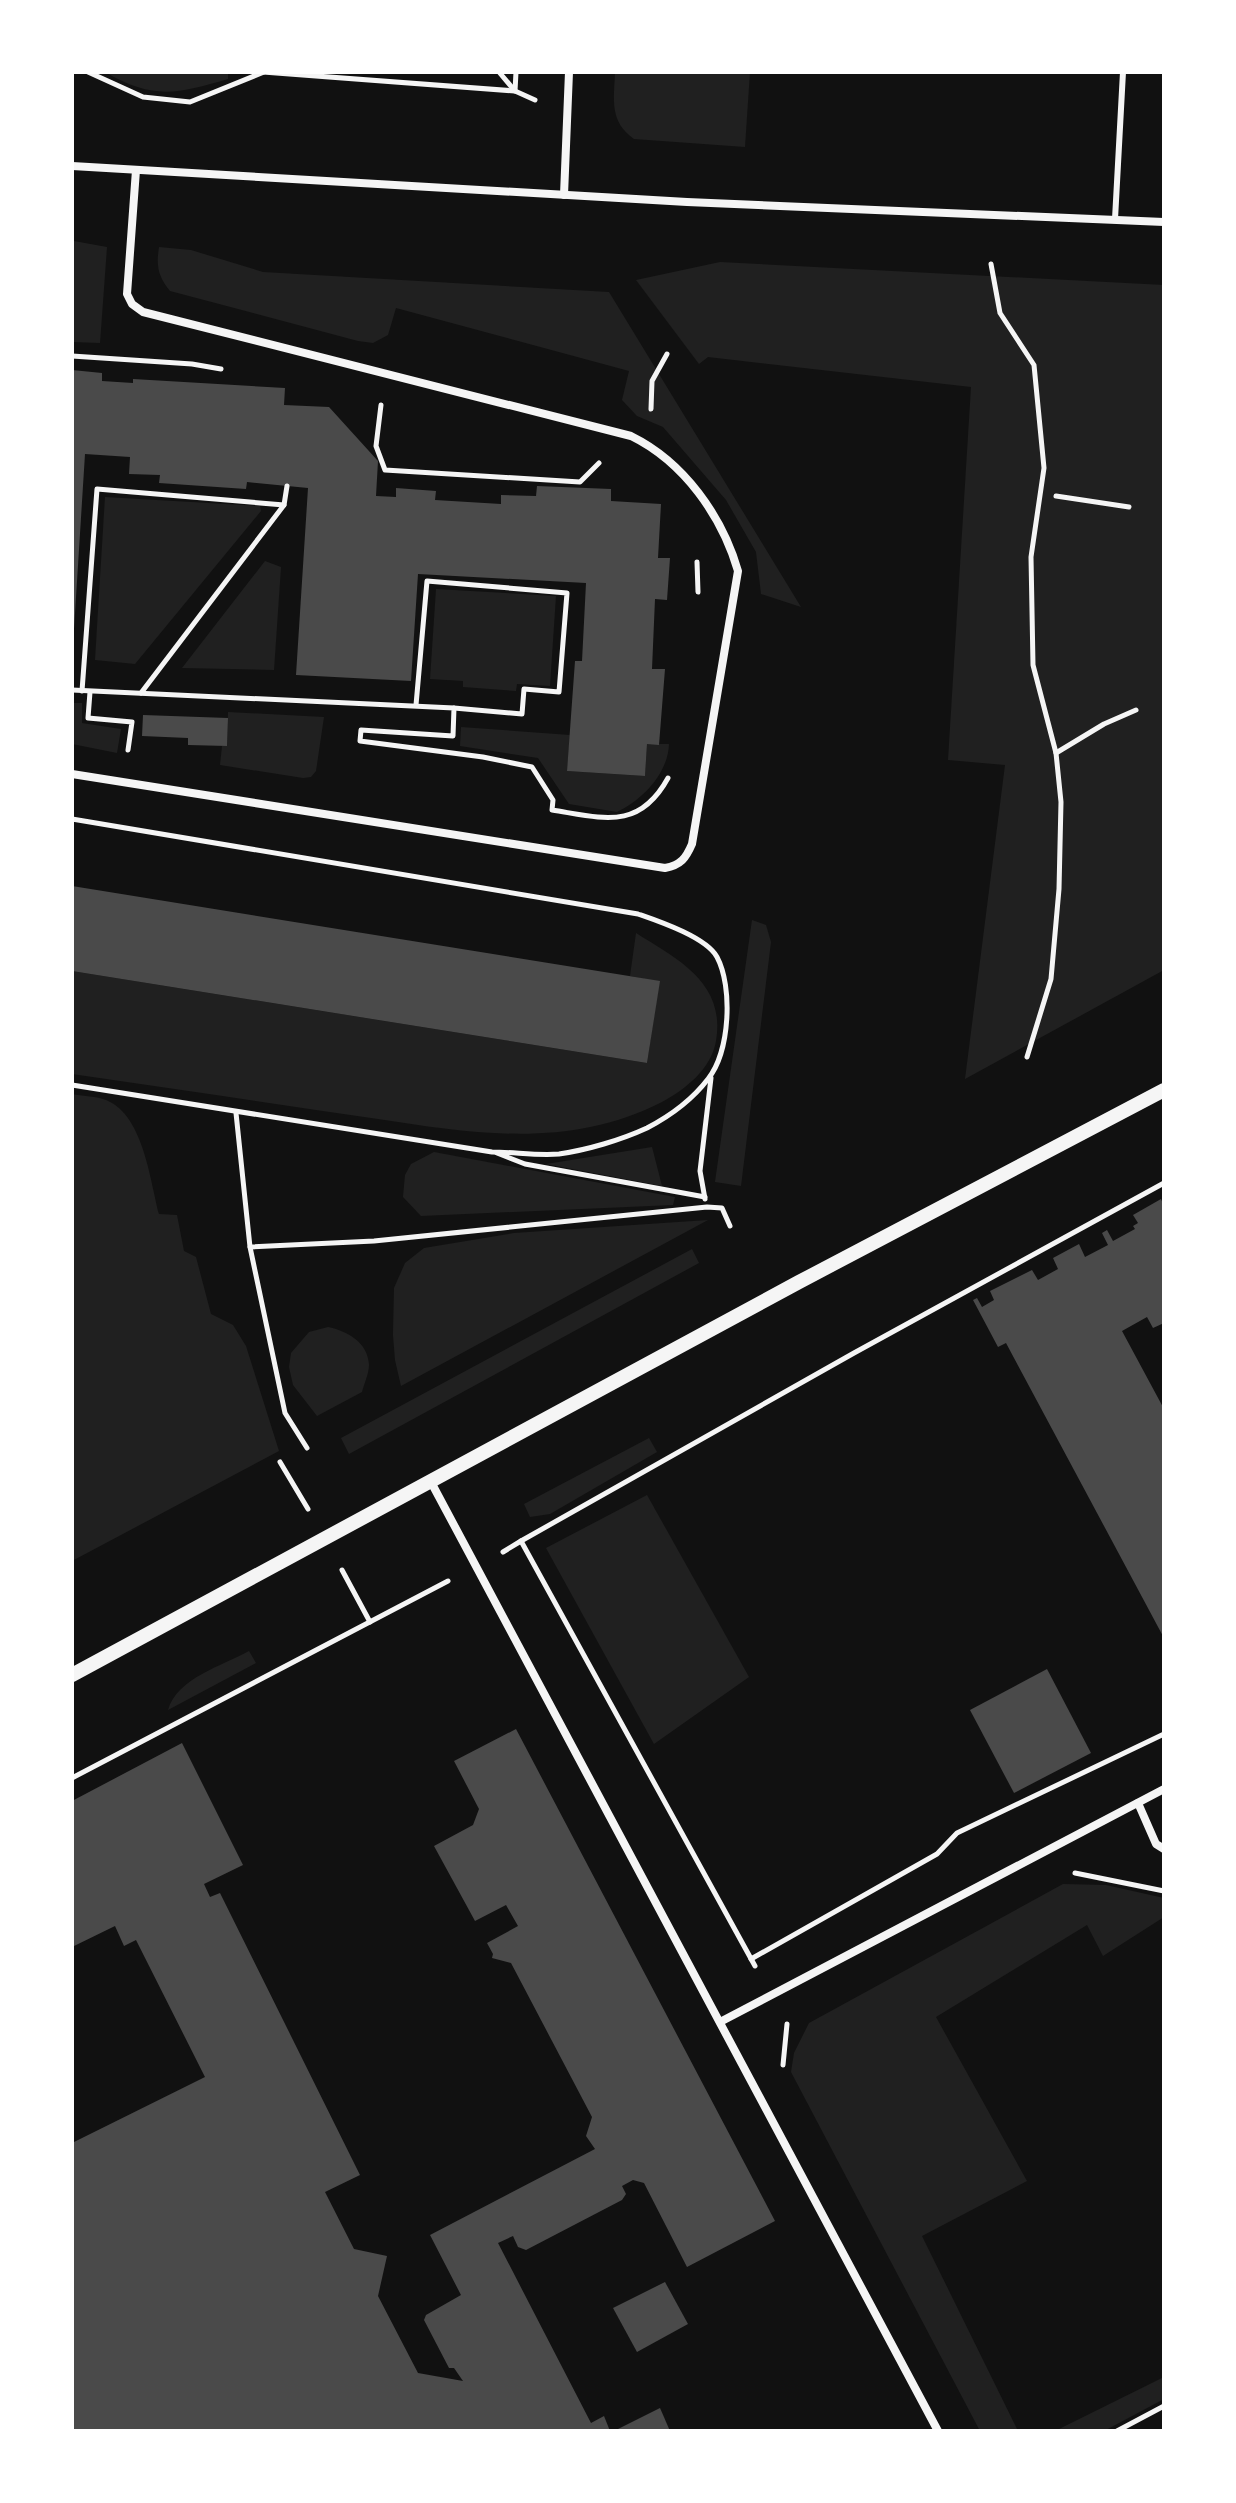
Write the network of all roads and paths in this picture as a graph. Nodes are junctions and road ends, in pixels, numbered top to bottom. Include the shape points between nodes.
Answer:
1 (88, 72) edge
2 (264, 72) edge
3 (499, 72) edge
4 (516, 72) edge
5 (569, 72) edge
6 (1123, 72) edge
7 (515, 91) junction
8 (569, 94) junction
9 (72, 166) edge
10 (136, 170) junction
11 (564, 195) junction
12 (1115, 219) junction
13 (1164, 222) edge
14 (991, 264) dead end
15 (667, 354) dead end
16 (72, 356) edge
17 (223, 370) dead end
18 (376, 399) dead end
19 (652, 446) junction
20 (611, 466) dead end
21 (287, 486) dead end
22 (1056, 496) dead end
23 (284, 505) junction
24 (1129, 507) dead end
25 (697, 552) dead end
26 (697, 603) dead end
27 (72, 690) edge
28 (82, 691) junction
29 (90, 692) junction
30 (140, 694) junction
31 (416, 705) junction
32 (454, 708) junction
33 (1136, 710) dead end
34 (123, 722) dead end
35 (1056, 753) junction
36 (671, 771) dead end
37 (72, 774) edge
38 (72, 819) edge
39 (1027, 1057) dead end
40 (711, 1077) junction
41 (72, 1085) edge
42 (1164, 1090) edge
43 (236, 1113) junction
44 (492, 1152) junction
45 (1164, 1183) edge
46 (705, 1197) junction
47 (707, 1207) junction
48 (730, 1226) dead end
49 (250, 1247) junction
50 (307, 1448) dead end
51 (431, 1482) junction
52 (521, 1541) dead end
53 (449, 1581) dead end
54 (72, 1675) edge
55 (1164, 1734) edge
56 (72, 1778) edge
57 (1164, 1789) edge
58 (1138, 1803) junction
59 (1164, 1849) edge
60 (1068, 1872) dead end
61 (1164, 1891) edge
62 (751, 1959) dead end
63 (801, 2018) dead end
64 (720, 2022) junction
65 (787, 2025) dead end
66 (1164, 2406) edge
67 (938, 2431) edge
68 (1117, 2431) edge

1 - 2 path via 143,97 190,102
2 - 7 path
3 - 7 path
4 - 7 path
5 - 8 street
6 - 12 lane
7 - 8 path via 535,100
8 - 11 street
9 - 10 street
10 - 11 street
10 - 19 street via 127,294 143,312 599,427
11 - 12 street
12 - 13 street
14 - 35 path via 1000,313 1034,365 1044,468 1031,557 1033,665
15 - 19 path via 652,381
16 - 17 path
18 - 20 path via 383,407 376,446 385,470 580,482 600,462
19 - 37 street via 717,518 738,571 692,844 678,865 650,866
21 - 23 path
22 - 24 path
23 - 28 path via 97,489
23 - 30 path
25 - 26 path
27 - 28 path
28 - 29 path
29 - 30 path
29 - 34 path via 88,718
30 - 31 path
31 - 32 path
31 - 32 path via 427,581 567,593 559,692 524,689 522,714
32 - 36 path via 453,736 361,730 360,741 532,767 553,800 552,810 610,820 646,808
33 - 35 path
35 - 39 path via 1060,860 1051,979
38 - 40 path via 638,914 684,931 716,955 729,1001 724,1040
40 - 44 path via 682,1106 622,1136 558,1154
40 - 46 path via 700,1171
41 - 43 path
42 - 51 street
43 - 44 path
43 - 49 path
44 - 46 path via 525,1164
45 - 52 path
46 - 47 path
47 - 48 path via 722,1208
47 - 49 path via 374,1241
49 - 50 path via 285,1413
51 - 54 street
51 - 64 street
53 - 56 path
55 - 62 path via 957,1833 937,1854
57 - 58 street
58 - 59 street via 1156,1844
58 - 64 street
60 - 61 path
63 - 65 path
64 - 67 street
66 - 68 path

